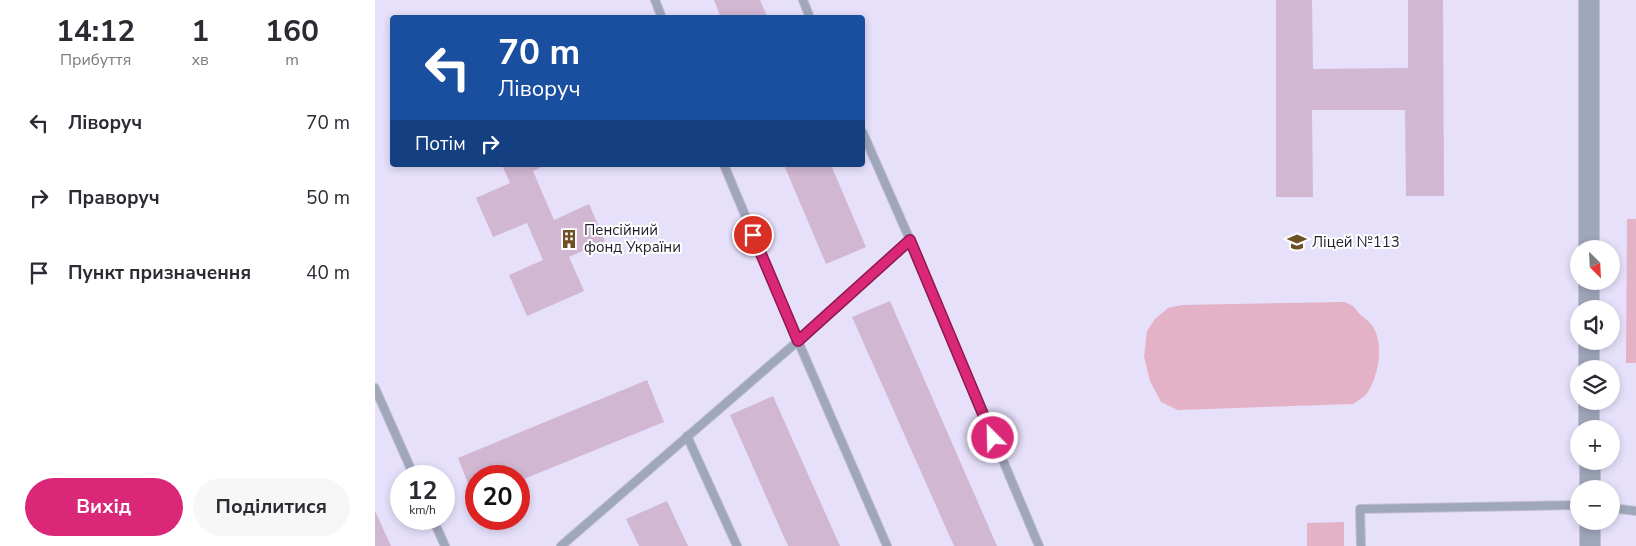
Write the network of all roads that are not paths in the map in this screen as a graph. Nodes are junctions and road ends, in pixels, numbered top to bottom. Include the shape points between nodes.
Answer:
1 (655, 0) edge
2 (803, 0) edge
3 (1589, 0) edge
4 (661, 15) edge
5 (810, 15) edge
6 (865, 139) edge
7 (725, 167) edge
8 (910, 240) junction
9 (1589, 240) edge
10 (798, 341) junction
11 (375, 388) edge
12 (687, 436) junction
13 (409, 465) edge
14 (1570, 505) edge
15 (1620, 509) edge
16 (1636, 511) edge
17 (438, 530) edge
18 (1590, 530) edge
19 (570, 543) edge
20 (445, 546) edge
21 (561, 546) edge
22 (737, 546) edge
23 (887, 546) edge
24 (1039, 546) edge
25 (1361, 546) edge
26 (1589, 546) edge

1 - 4 lane
2 - 5 lane
3 - 9 street
6 - 8 lane
7 - 10 lane
8 - 10 lane
8 - 24 lane
10 - 12 lane
10 - 23 lane
11 - 13 lane
12 - 19 lane
12 - 22 lane
14 - 25 lane via 1360,509
15 - 16 lane
17 - 20 lane
18 - 26 street
19 - 21 lane

